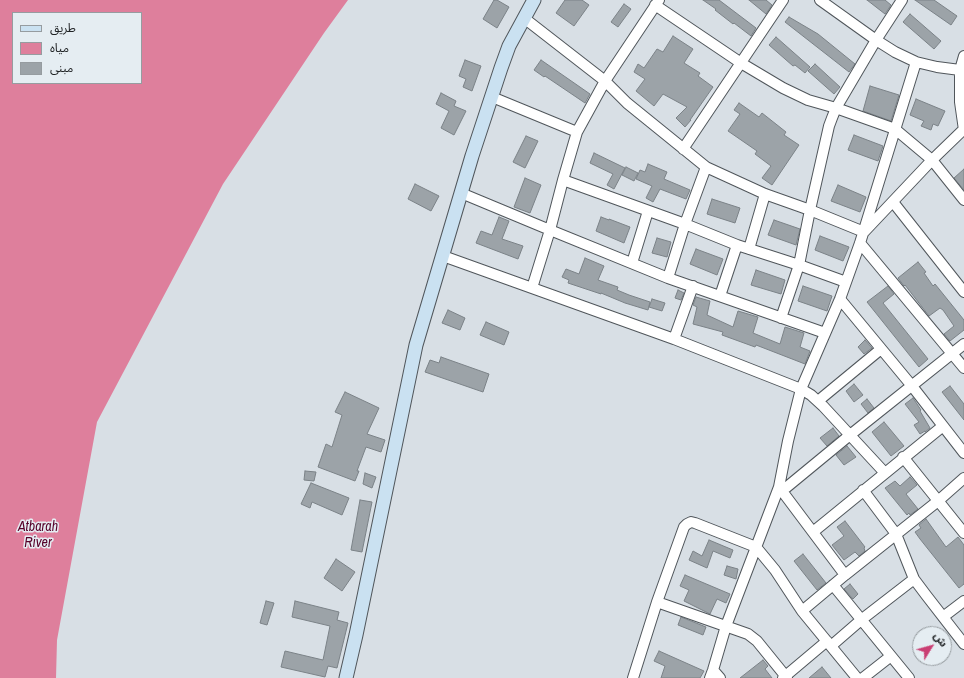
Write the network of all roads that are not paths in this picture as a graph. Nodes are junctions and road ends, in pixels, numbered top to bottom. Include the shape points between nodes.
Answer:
1 (534, 0) edge
2 (783, 0) edge
3 (820, 0) edge
4 (902, 0) edge
5 (657, 3) edge
6 (524, 18) junction
7 (876, 40) junction
8 (964, 56) edge
9 (916, 62) junction
10 (741, 63) junction
11 (960, 70) junction
12 (605, 81) junction
13 (492, 97) junction
14 (836, 108) junction
15 (895, 129) junction
16 (964, 130) edge
17 (577, 132) junction
18 (683, 149) junction
19 (932, 160) junction
20 (706, 167) junction
21 (563, 180) junction
22 (461, 193) junction
23 (765, 194) junction
24 (964, 200) edge
25 (893, 202) junction
26 (810, 210) junction
27 (648, 211) junction
28 (685, 224) junction
29 (550, 230) junction
30 (864, 232) junction
31 (860, 243) junction
32 (737, 245) junction
33 (749, 249) junction
34 (443, 256) junction
35 (632, 263) junction
36 (798, 265) junction
37 (668, 278) junction
38 (846, 282) junction
39 (693, 286) junction
40 (532, 288) junction
41 (964, 292) edge
42 (720, 296) junction
43 (840, 299) junction
44 (781, 318) junction
45 (825, 333) junction
46 (674, 339) junction
47 (964, 344) edge
48 (881, 349) junction
49 (952, 353) junction
50 (964, 368) edge
51 (912, 386) junction
52 (801, 389) junction
53 (818, 401) junction
54 (943, 426) junction
55 (850, 435) junction
56 (964, 453) edge
57 (903, 457) junction
58 (885, 473) junction
59 (964, 478) edge
60 (781, 489) junction
61 (863, 490) junction
62 (938, 501) junction
63 (813, 532) junction
64 (896, 534) junction
65 (964, 534) edge
66 (756, 547) junction
67 (845, 575) junction
68 (914, 579) junction
69 (833, 585) junction
70 (964, 601) edge
71 (657, 602) junction
72 (802, 611) junction
73 (943, 617) junction
74 (861, 620) junction
75 (726, 626) junction
76 (829, 644) junction
77 (964, 644) edge
78 (891, 656) junction
79 (712, 674) edge
80 (851, 676) edge
81 (785, 677) edge
82 (346, 678) edge
83 (634, 678) edge
84 (720, 678) edge
85 (863, 678) edge
86 (909, 678) edge

1 - 6 street
2 - 10 street
3 - 7 street
4 - 7 street
5 - 10 street
5 - 12 street
6 - 12 street
6 - 13 street via 509,46
7 - 9 street
7 - 14 street
8 - 11 street
9 - 11 street
9 - 15 street
10 - 14 street via 808,100
10 - 18 street
11 - 16 street via 960,102
12 - 17 street
12 - 18 street via 627,103
13 - 17 street
13 - 22 street
14 - 15 street
14 - 26 street via 829,126
15 - 19 street
15 - 30 street
16 - 19 street
17 - 21 street
18 - 20 street
19 - 24 street
19 - 25 street
20 - 23 street
20 - 28 street
21 - 27 street
21 - 29 street
22 - 29 street
22 - 34 street
23 - 26 street
23 - 33 street
25 - 30 street
25 - 41 street
26 - 30 street
26 - 36 street
27 - 28 street
27 - 35 street
28 - 32 street
28 - 37 street
29 - 35 street
29 - 40 street
30 - 31 street
31 - 38 street
31 - 49 street
32 - 33 street
32 - 42 street
33 - 36 street
34 - 40 street
34 - 82 street via 416,345
35 - 37 street
36 - 38 street
36 - 44 street
37 - 39 street
38 - 43 street
39 - 42 street
39 - 46 street
40 - 46 street
42 - 44 street
43 - 45 street
43 - 48 street
44 - 45 street
45 - 52 street
46 - 52 street
47 - 49 street
48 - 51 street
48 - 53 street
49 - 50 street
49 - 51 street
51 - 54 street
51 - 55 street
52 - 53 street
52 - 60 street via 788,441
53 - 55 street
54 - 56 street
54 - 57 street
55 - 58 street
55 - 60 street
57 - 58 street
57 - 62 street
58 - 61 street
59 - 62 street
60 - 63 street
60 - 66 street
61 - 63 street
61 - 64 street
62 - 64 street
62 - 65 street
63 - 67 street
64 - 67 street
64 - 68 street
66 - 71 street via 695,523 687,524
66 - 72 street via 775,570
66 - 75 street
67 - 69 street
68 - 73 street
68 - 74 street
69 - 72 street
69 - 74 street
70 - 73 street
71 - 75 street
71 - 83 street
72 - 76 street
73 - 77 street
74 - 76 street
74 - 78 street
75 - 79 street
75 - 81 street via 757,640
76 - 80 street
76 - 81 street
78 - 85 street
78 - 86 street
79 - 84 street

